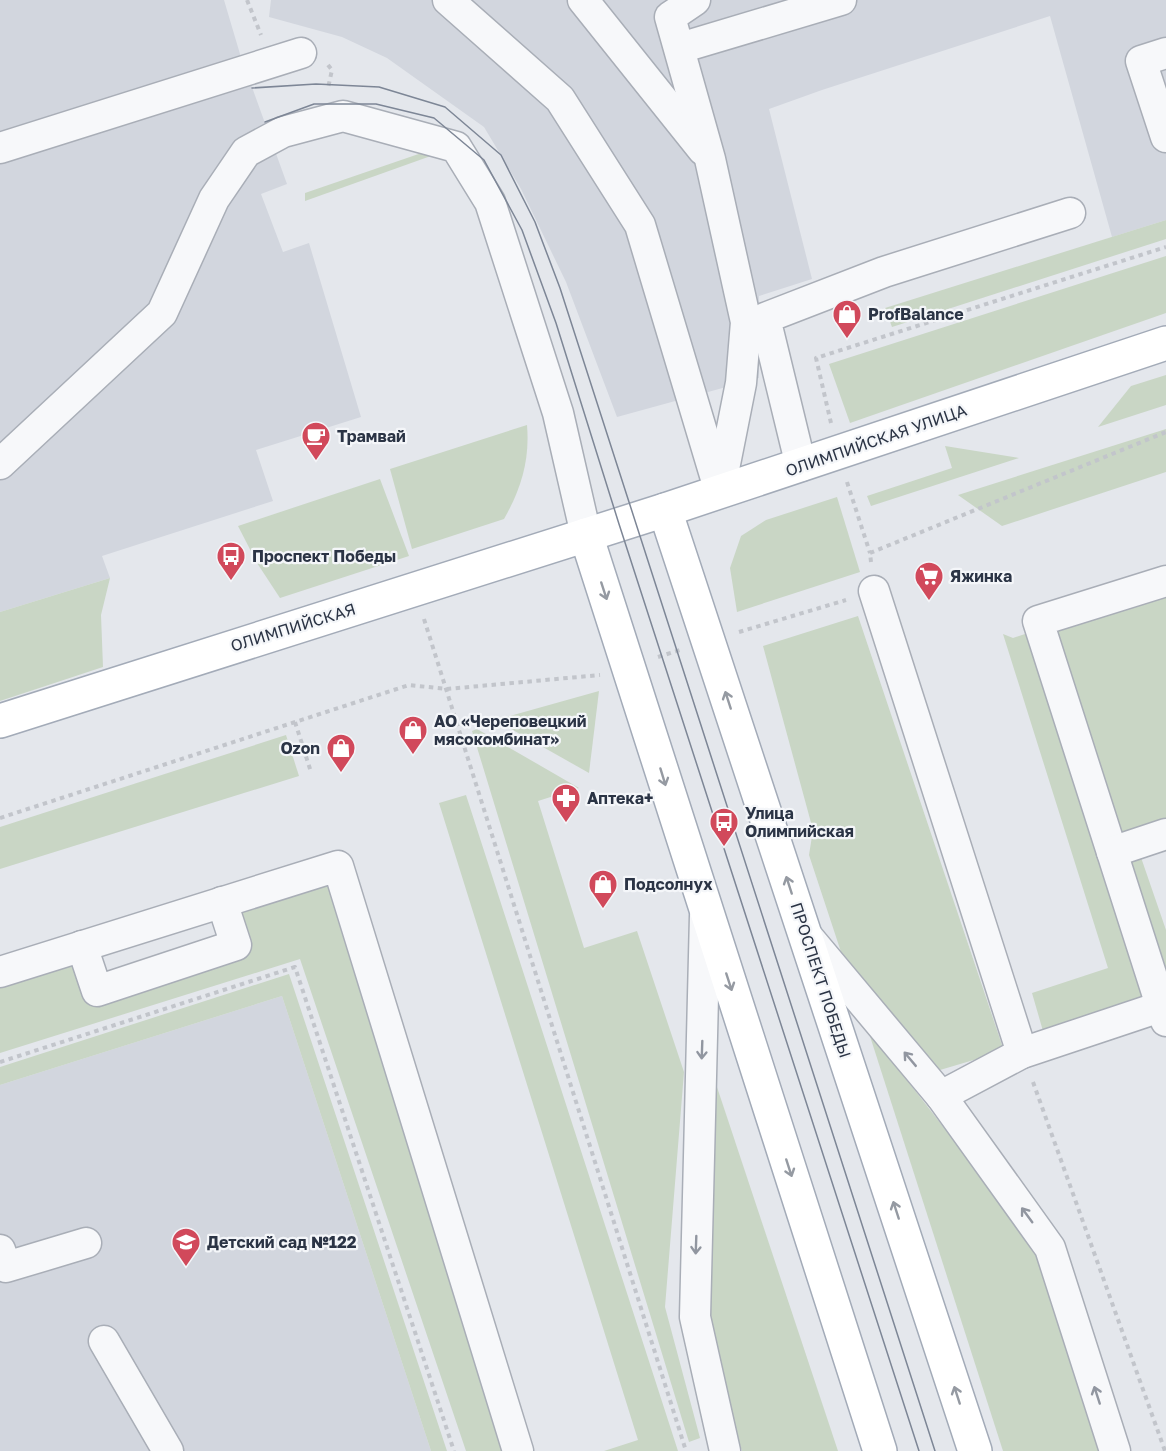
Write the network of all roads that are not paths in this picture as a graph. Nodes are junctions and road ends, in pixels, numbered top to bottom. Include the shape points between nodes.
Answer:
1 (448, 0) edge
2 (583, 0) edge
3 (695, 0) edge
4 (841, 0) edge
5 (668, 9) edge
6 (680, 48) junction
7 (301, 53) dead end
8 (1166, 53) edge
9 (1166, 137) edge
10 (0, 148) edge
11 (710, 159) junction
12 (1070, 213) dead end
13 (1166, 343) edge
14 (0, 464) edge
15 (801, 466) junction
16 (720, 492) junction
17 (665, 510) junction
18 (586, 535) junction
19 (1166, 580) edge
20 (874, 591) road end
21 (0, 721) edge
22 (1166, 834) edge
23 (1112, 852) junction
24 (222, 902) junction
25 (705, 907) junction
26 (806, 936) junction
27 (82, 946) junction
28 (0, 972) edge
29 (1164, 1011) edge
30 (1022, 1053) junction
31 (941, 1096) junction
32 (86, 1243) dead end
33 (0, 1250) edge
34 (104, 1341) dead end
35 (168, 1451) edge
36 (518, 1451) edge
37 (725, 1451) edge
38 (880, 1451) edge
39 (975, 1451) edge
40 (1115, 1451) edge

1 - 16 street via 560,99 640,225
2 - 11 street
3 - 5 street
4 - 6 street
5 - 6 street
6 - 11 street
7 - 10 street
8 - 9 street via 1141,62
11 - 16 street via 746,322 741,383
12 - 15 street via 884,272 765,318
13 - 15 main road, ОЛИМПИЙСКАЯ УЛИЦА
14 - 18 street via 162,313 214,199 246,152 283,132 343,116 456,147 490,202 558,413
15 - 16 main road, ОЛИМПИЙСКАЯ УЛИЦА
16 - 17 main road, ОЛИМПИЙСКАЯ УЛИЦА
17 - 18 main road, ОЛИМПИЙСКАЯ УЛИЦА
26 -> 17 main road, ПРОСПЕКТ ПОБЕДЫ
18 - 21 main road, ОЛИМПИЙСКАЯ
18 -> 25 main road
19 - 23 street via 1038,621
20 - 30 street
22 - 23 street
23 - 29 street
24 - 27 street
24 - 27 street via 236,945 98,991
24 - 36 street via 338,866
25 -> 37 street via 694,1317
25 -> 38 main road
31 -> 26 street
39 -> 26 main road, ПРОСПЕКТ ПОБЕДЫ
27 - 28 street
29 - 30 street
30 - 31 street
40 -> 31 street via 1050,1248
32 - 33 street via 6,1267
34 - 35 street

